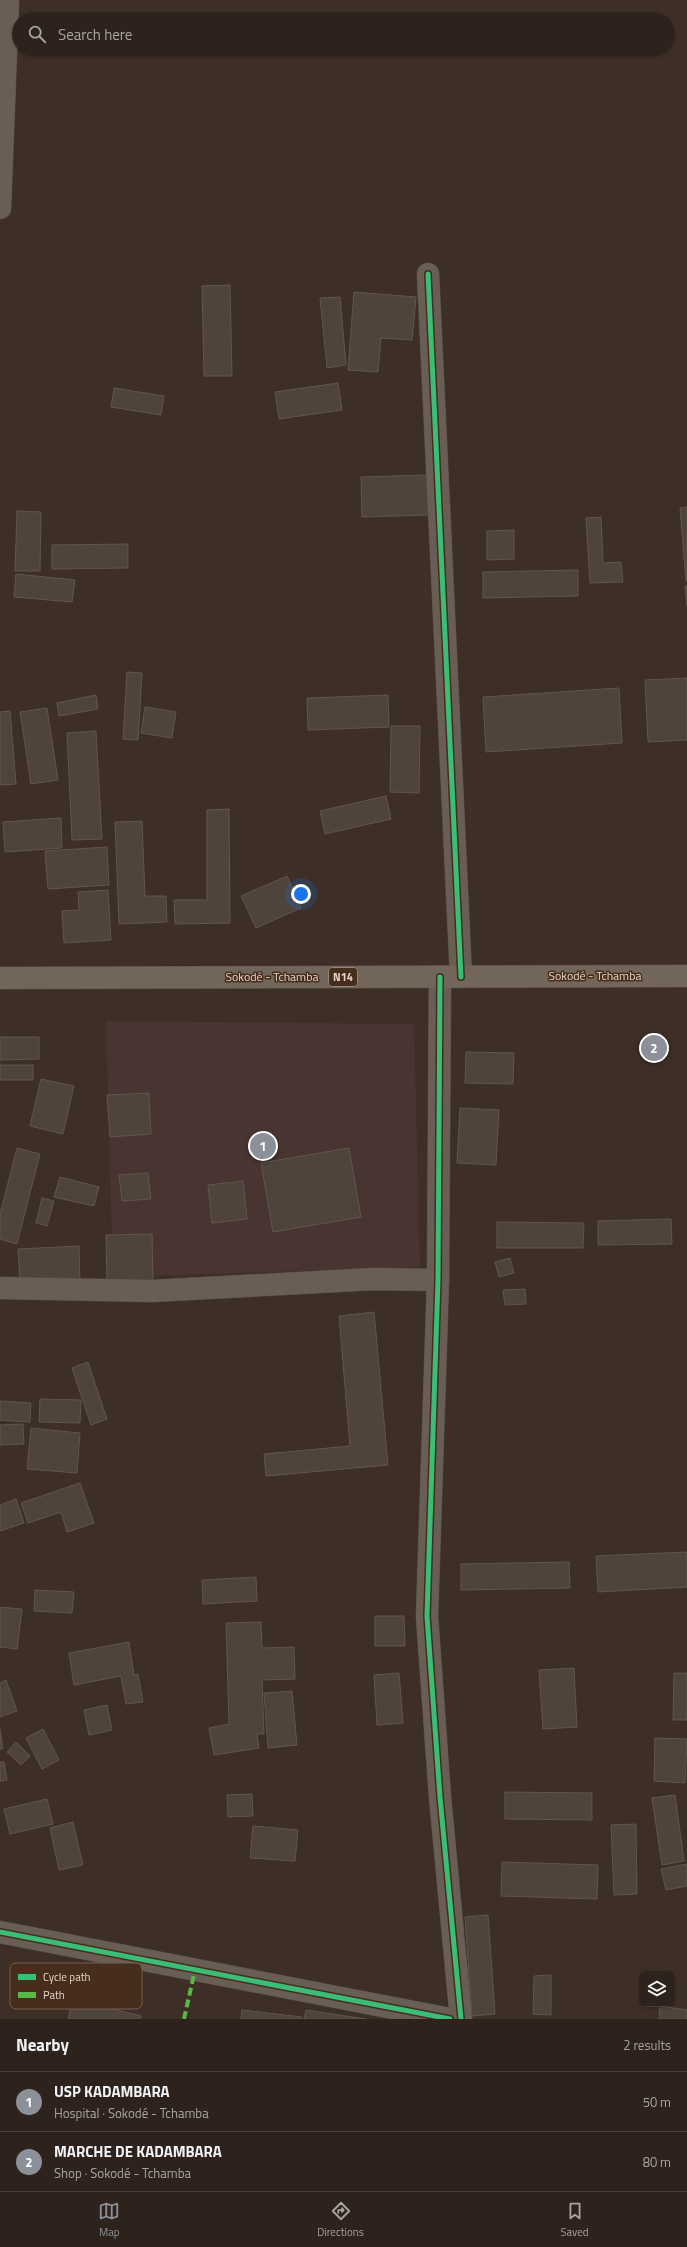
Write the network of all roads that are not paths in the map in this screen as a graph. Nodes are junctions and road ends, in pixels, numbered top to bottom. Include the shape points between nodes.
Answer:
1 (8, 0) edge
2 (0, 208) edge
3 (428, 274) dead end
4 (687, 976) edge
5 (440, 977) junction
6 (461, 977) junction
7 (0, 978) edge
8 (438, 1280) junction
9 (0, 1288) edge
10 (0, 1932) edge
11 (450, 2019) edge
12 (461, 2019) edge

1 - 2 street
3 - 6 street
4 - 6 main road, Sokodé - Tchamba / N14
5 - 6 main road, Sokodé - Tchamba / N14
5 - 7 main road, Sokodé - Tchamba / N14
5 - 8 street
8 - 9 street via 374,1278 152,1290
8 - 12 street via 427,1616 440,1797
10 - 11 street

